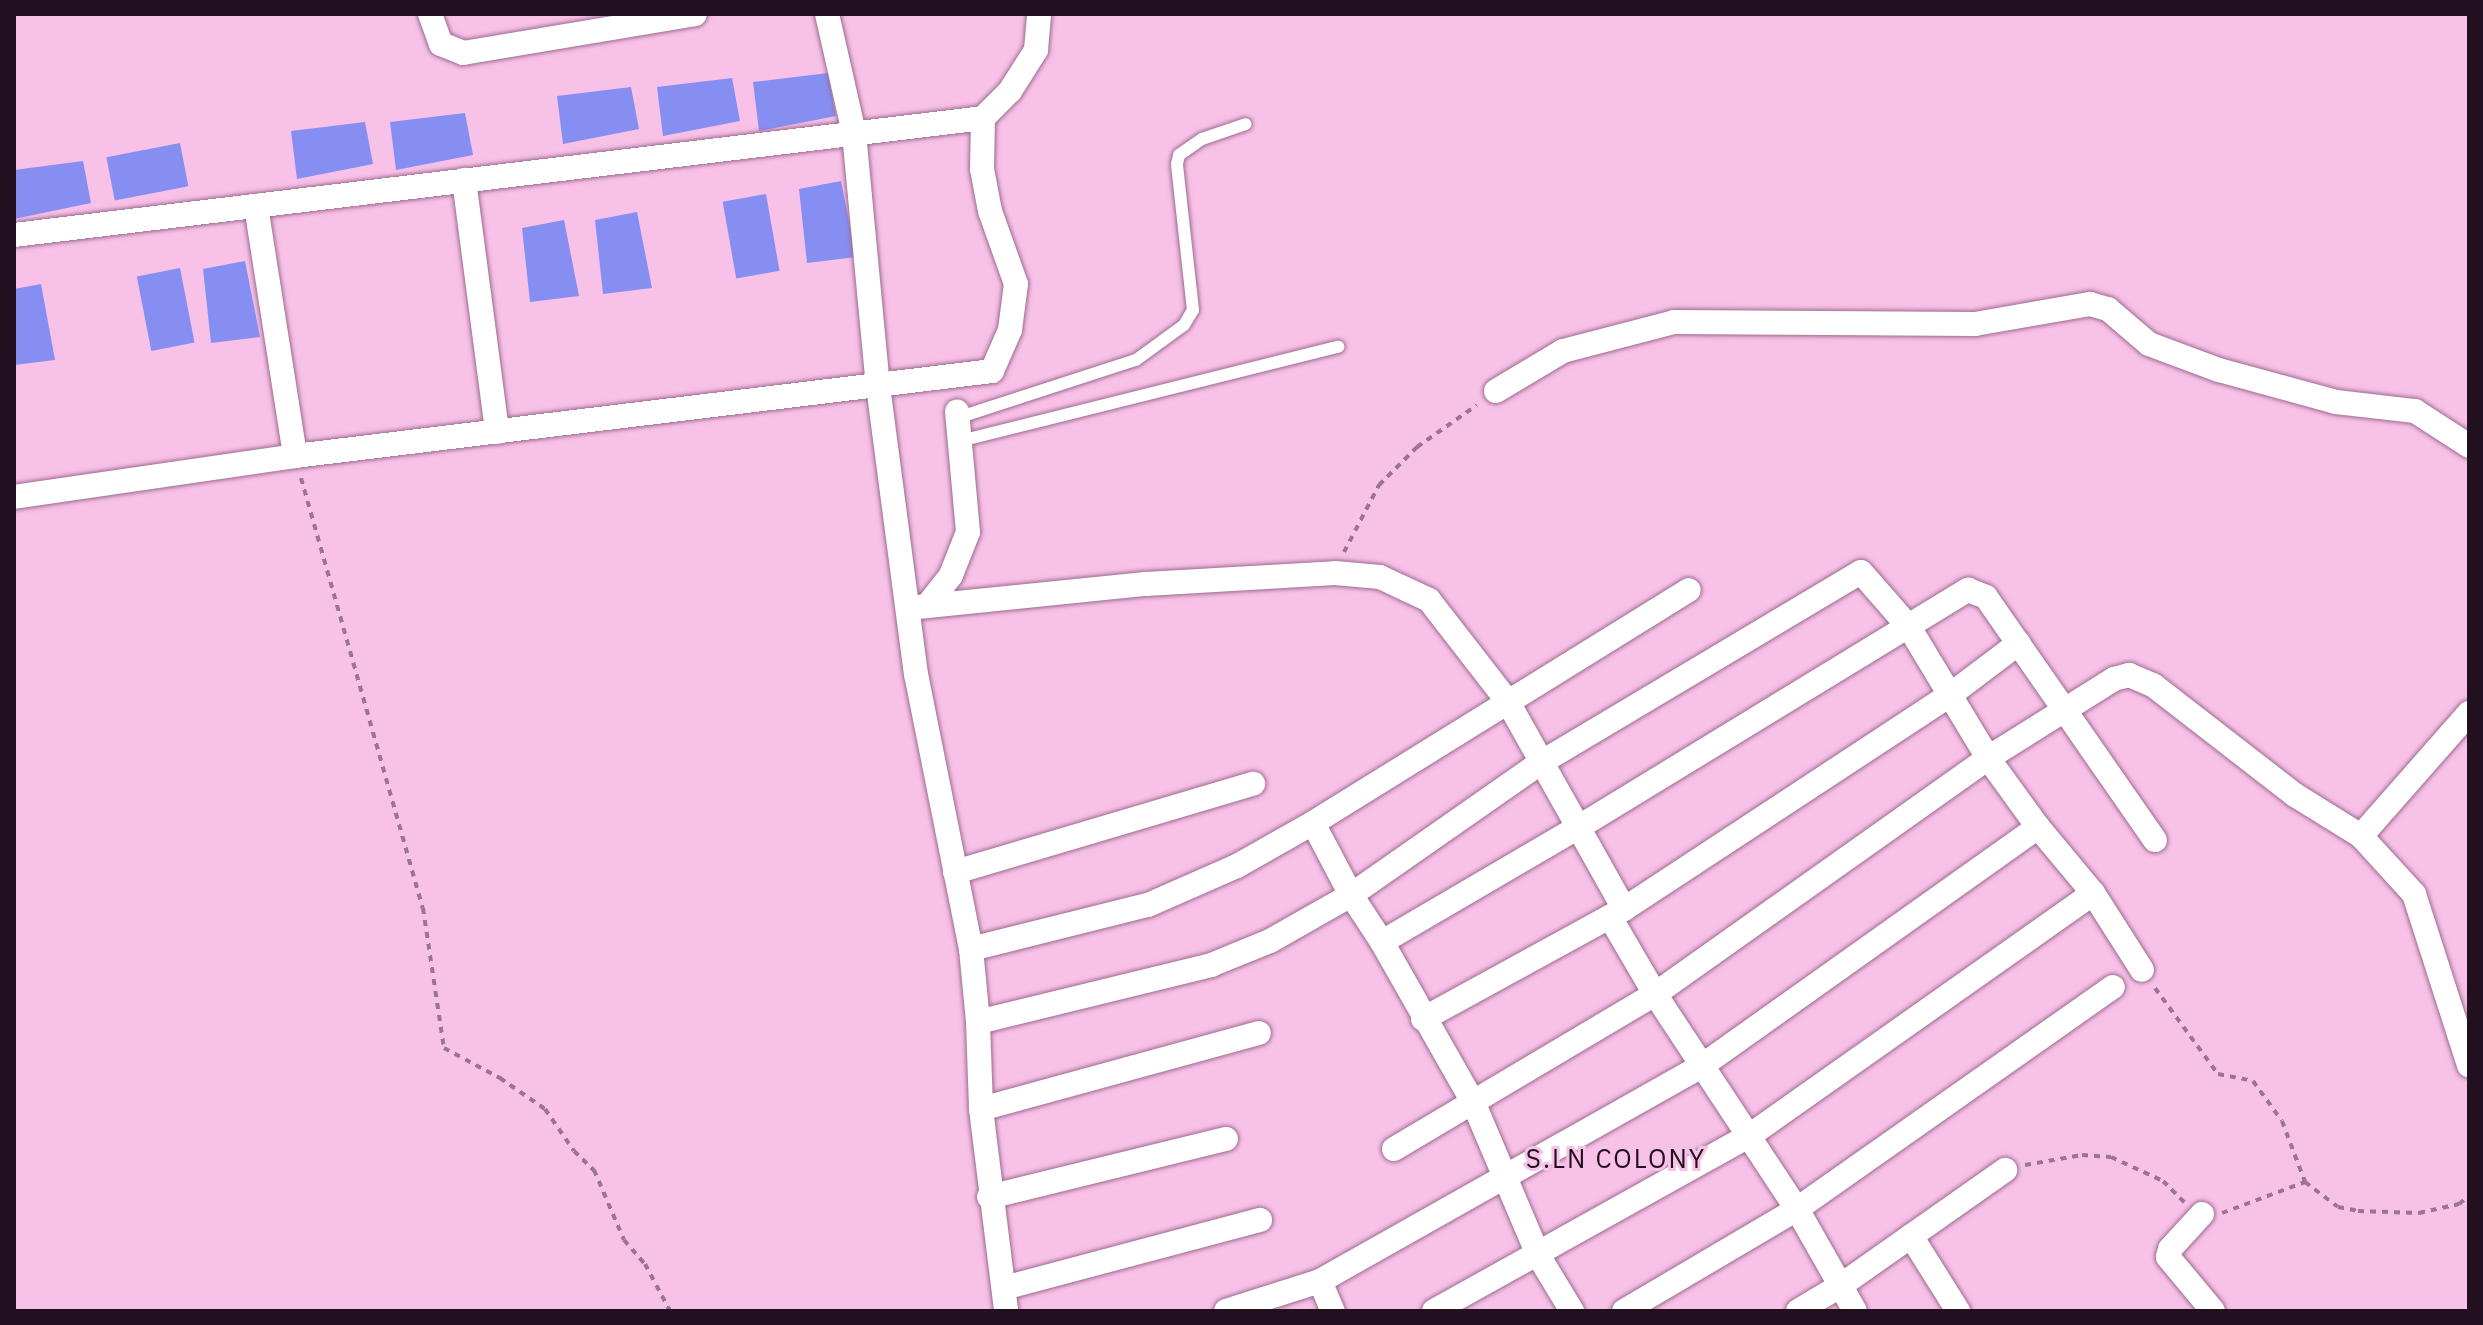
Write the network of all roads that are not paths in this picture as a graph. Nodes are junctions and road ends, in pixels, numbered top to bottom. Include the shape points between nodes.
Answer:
1 (430, 14) edge
2 (695, 14) edge
3 (827, 14) edge
4 (1039, 14) edge
5 (983, 118) junction
6 (1246, 124) dead end
7 (854, 133) junction
8 (464, 180) junction
9 (256, 206) junction
10 (14, 235) edge
11 (1338, 347) dead end
12 (878, 386) junction
13 (1496, 391) road end
14 (958, 424) junction
15 (497, 432) junction
16 (2469, 446) edge
17 (295, 456) junction
18 (14, 497) edge
19 (1689, 590) dead end
20 (918, 607) junction
21 (1909, 627) junction
22 (2019, 643) junction
23 (1950, 695) junction
24 (1508, 702) junction
25 (2065, 708) junction
26 (2469, 713) edge
27 (1988, 758) junction
28 (1542, 762) junction
29 (1253, 784) dead end
30 (1313, 823) junction
31 (1579, 827) junction
32 (2038, 827) junction
33 (2361, 836) junction
34 (2155, 840) dead end
35 (955, 872) junction
36 (2093, 893) junction
37 (1351, 895) junction
38 (1617, 913) junction
39 (1382, 942) junction
40 (971, 949) junction
41 (2142, 970) road end
42 (2113, 987) dead end
43 (1655, 994) junction
44 (1423, 1019) junction
45 (978, 1022) junction
46 (1259, 1033) dead end
47 (1703, 1065) junction
48 (2469, 1065) edge
49 (1474, 1104) junction
50 (981, 1109) junction
51 (1749, 1136) junction
52 (1226, 1139) dead end
53 (1394, 1149) dead end
54 (2005, 1170) road end
55 (1502, 1175) junction
56 (989, 1197) junction
57 (1797, 1209) junction
58 (2202, 1214) road end
59 (1260, 1220) dead end
60 (1911, 1236) junction
61 (1538, 1255) junction
62 (1320, 1281) junction
63 (1840, 1286) junction
64 (1005, 1300) edge
65 (1226, 1311) edge
66 (1333, 1311) edge
67 (1434, 1311) edge
68 (1572, 1311) edge
69 (1624, 1311) edge
70 (1798, 1311) edge
71 (1855, 1311) edge
72 (1958, 1311) edge
73 (2213, 1311) edge

1 - 2 street via 441,44 463,53
3 - 7 street
4 - 5 street via 1036,50 1010,91
5 - 7 street
5 - 12 street via 982,169 990,211 1016,284 1010,330 992,371
6 - 14 lane via 1202,139 1179,155 1193,310 1184,325 1136,360
7 - 8 street
7 - 12 street
8 - 9 street
8 - 15 street
9 - 10 street
9 - 17 street
11 - 14 lane
12 - 15 street
12 - 20 street
13 - 16 street via 1563,351 1674,322 1975,324 2090,304 2108,309 2149,344 2191,360 2336,402 2415,411
14 - 20 street via 968,532 951,575
15 - 17 street
17 - 18 street
19 - 24 street
20 - 24 street via 1146,584 1335,573 1380,577 1429,600
20 - 35 street via 916,674
21 - 22 street via 1974,590 1986,597
21 - 23 street
21 - 28 street via 1866,574 1854,573
21 - 31 street
22 - 23 street
22 - 25 street
23 - 27 street
23 - 38 street
24 - 28 street
24 - 30 street
25 - 27 street
25 - 33 street via 2114,679 2139,676 2295,795
25 - 34 street
26 - 33 street
27 - 32 street
27 - 43 street
28 - 31 street
28 - 37 street
29 - 35 street
30 - 37 street
30 - 40 street via 1237,866 1148,905
31 - 38 street
31 - 39 street
32 - 36 street
32 - 47 street
33 - 48 street via 2414,894
35 - 40 street
36 - 41 street
36 - 51 street
37 - 39 street
37 - 45 street via 1241,955
38 - 43 street
38 - 44 street
39 - 44 street
40 - 45 street
42 - 57 street
43 - 47 street
43 - 49 street
44 - 49 street
45 - 50 street
46 - 50 street
47 - 51 street
47 - 55 street
49 - 53 street
49 - 55 street
50 - 56 street
51 - 57 street
51 - 61 street
52 - 56 street
54 - 60 street
55 - 61 street
55 - 62 street
56 - 64 street
57 - 63 street
57 - 69 street
58 - 73 street via 2168,1257
59 - 64 street
60 - 63 street
60 - 72 street
61 - 67 street
61 - 68 street
62 - 65 street
62 - 66 street
63 - 70 street
63 - 71 street

